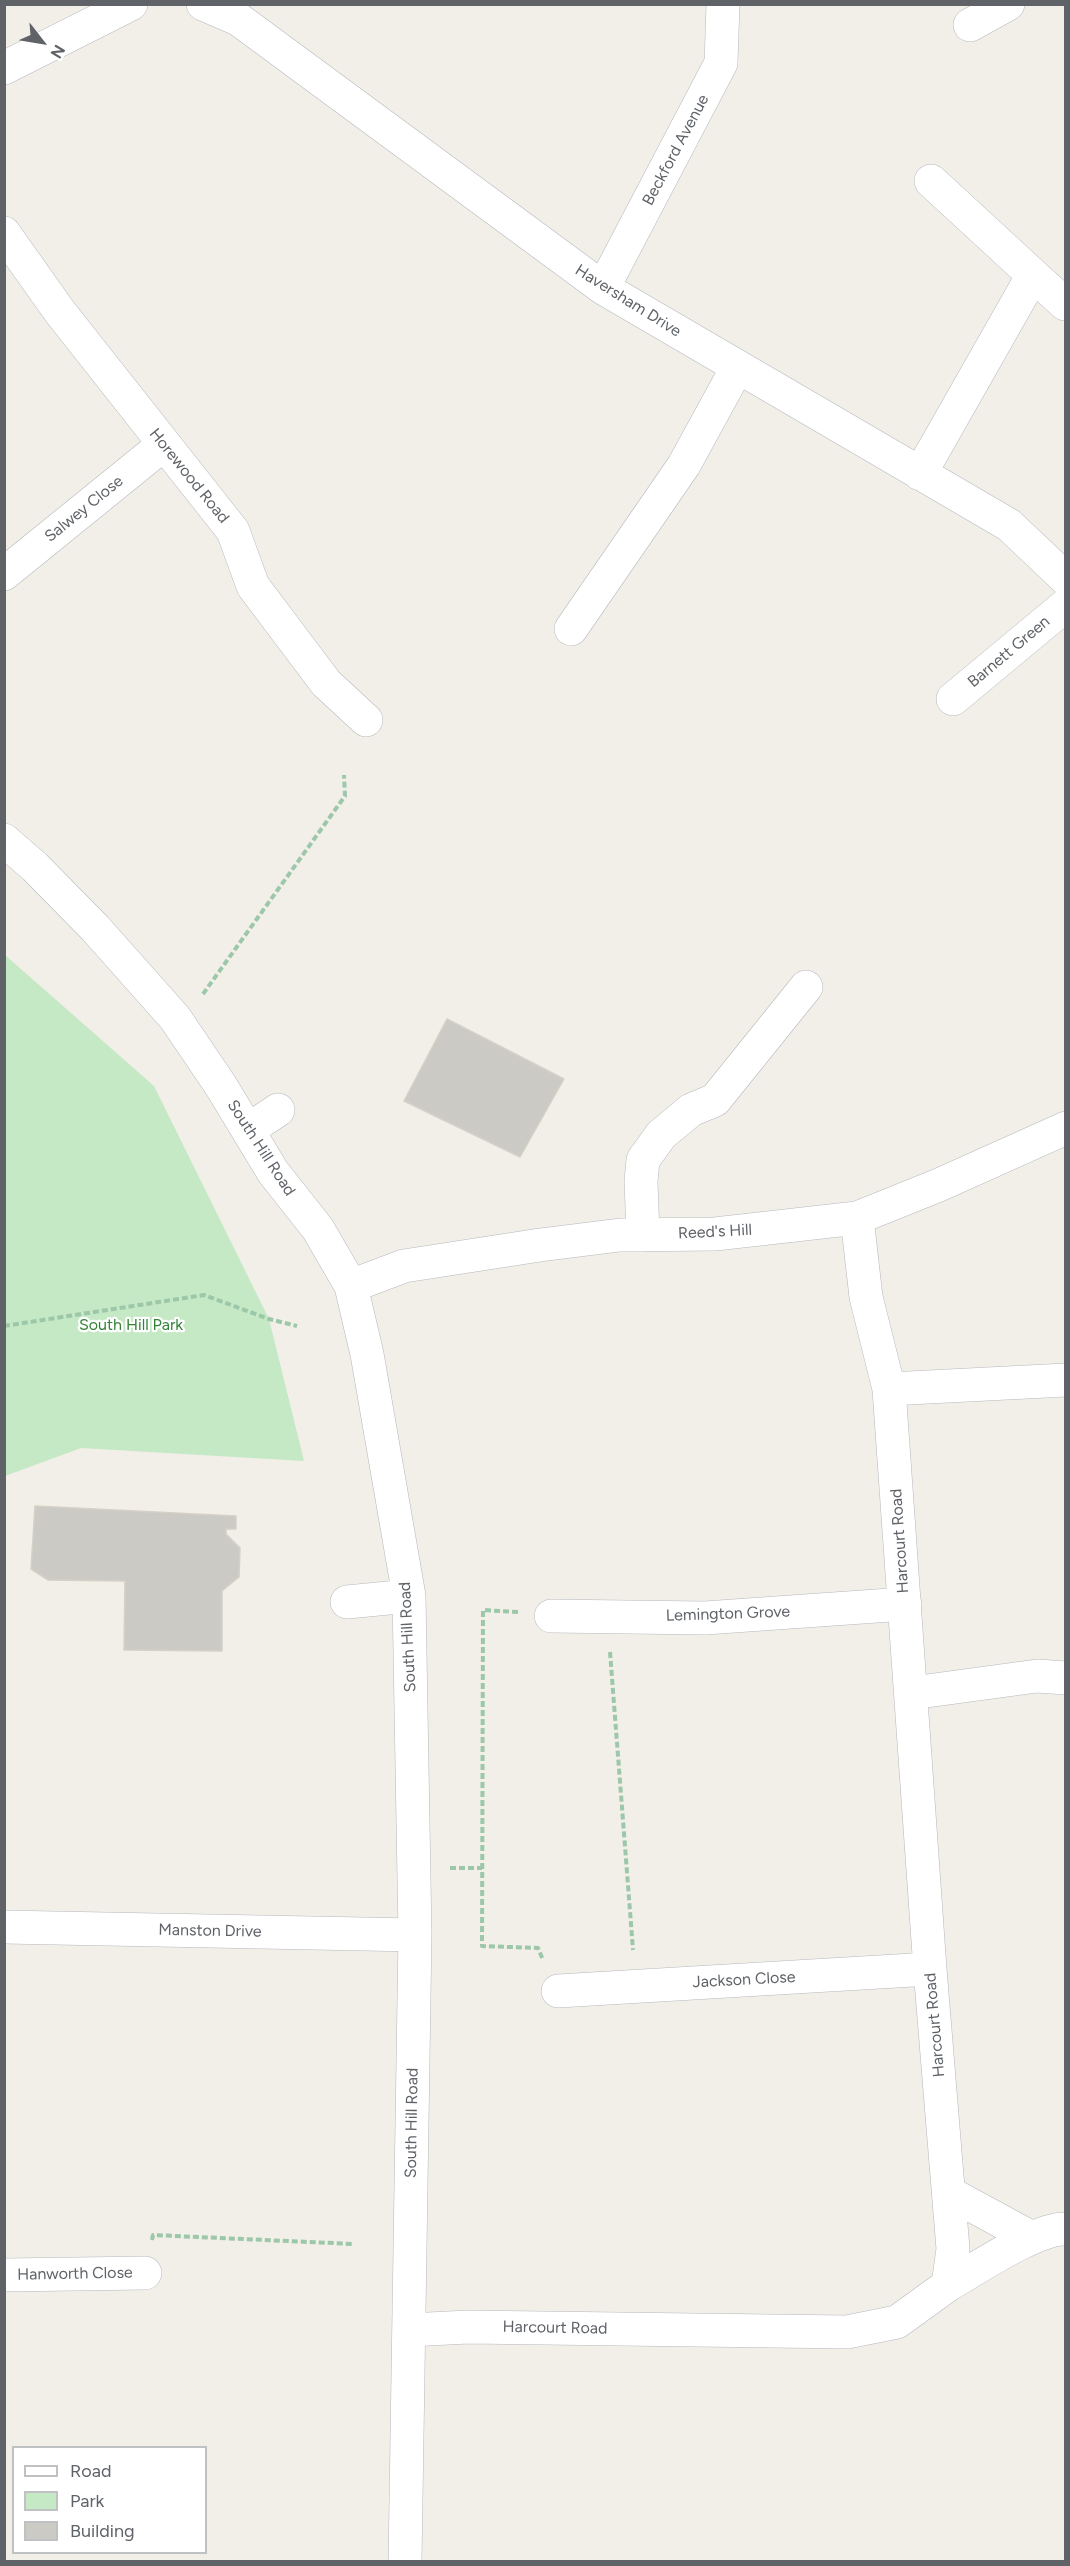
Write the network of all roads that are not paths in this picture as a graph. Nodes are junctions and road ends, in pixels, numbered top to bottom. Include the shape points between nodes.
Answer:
1 (131, 4) edge
2 (203, 4) edge
3 (723, 4) edge
4 (1008, 4) edge
5 (970, 25) dead end
6 (4, 68) edge
7 (931, 181) dead end
8 (4, 233) edge
9 (1033, 275) junction
10 (603, 288) junction
11 (1065, 304) edge
12 (737, 368) junction
13 (163, 445) junction
14 (920, 474) junction
15 (4, 574) edge
16 (1065, 579) edge
17 (1065, 605) edge
18 (571, 629) dead end
19 (953, 699) dead end
20 (366, 720) dead end
21 (4, 840) edge
22 (806, 987) dead end
23 (278, 1110) dead end
24 (1065, 1128) edge
25 (248, 1130) junction
26 (857, 1218) junction
27 (643, 1235) junction
28 (351, 1286) junction
29 (1065, 1380) edge
30 (889, 1389) junction
31 (409, 1596) junction
32 (347, 1602) dead end
33 (905, 1604) junction
34 (551, 1616) road end
35 (1065, 1678) edge
36 (912, 1693) junction
37 (4, 1927) edge
38 (415, 1935) junction
39 (930, 1970) junction
40 (558, 1991) road end
41 (949, 2193) junction
42 (1065, 2229) edge
43 (1032, 2238) junction
44 (145, 2273) road end
45 (4, 2275) edge
46 (948, 2285) junction
47 (409, 2330) junction
48 (405, 2562) edge

1 - 6 street
2 - 10 street, Haversham Drive via 238,19
3 - 10 street, Beckford Avenue via 721,63
4 - 5 street
7 - 9 street
8 - 13 street, Horewood Road
9 - 11 street
9 - 14 street
10 - 12 street, Haversham Drive
12 - 14 street, Haversham Drive
12 - 18 street via 684,465
13 - 15 street, Salwey Close
13 - 20 street, Horewood Road via 233,531 253,586 326,683
14 - 16 street, Haversham Drive via 1009,525
17 - 19 street, Barnett Green
21 - 25 street, South Hill Road via 95,928 176,1018
22 - 27 street via 715,1100 691,1110 668,1129 643,1160
23 - 25 street
24 - 26 street, Reed's Hill
25 - 28 street, South Hill Road via 273,1172 318,1229
26 - 27 street, Reed's Hill via 715,1234
26 - 30 street, Harcourt Road via 866,1297
27 - 28 street, Reed's Hill via 540,1245 404,1266
28 - 31 street, South Hill Road via 367,1354
29 - 30 street
30 - 33 street, Harcourt Road
31 - 32 street
31 - 38 street, South Hill Road
33 - 34 street, Lemington Grove via 705,1618
33 - 36 street, Harcourt Road
35 - 36 street via 1037,1676
36 - 39 street, Harcourt Road
37 - 38 street, Manston Drive
38 - 47 street, South Hill Road
39 - 40 street, Jackson Close
39 - 41 street, Harcourt Road
41 - 43 street
41 - 46 street, Harcourt Road via 953,2249
42 - 43 street
43 - 46 street
44 - 45 street, Hanworth Close
46 - 47 street, Harcourt Road via 897,2322 847,2331 468,2327
47 - 48 street, South Hill Road

